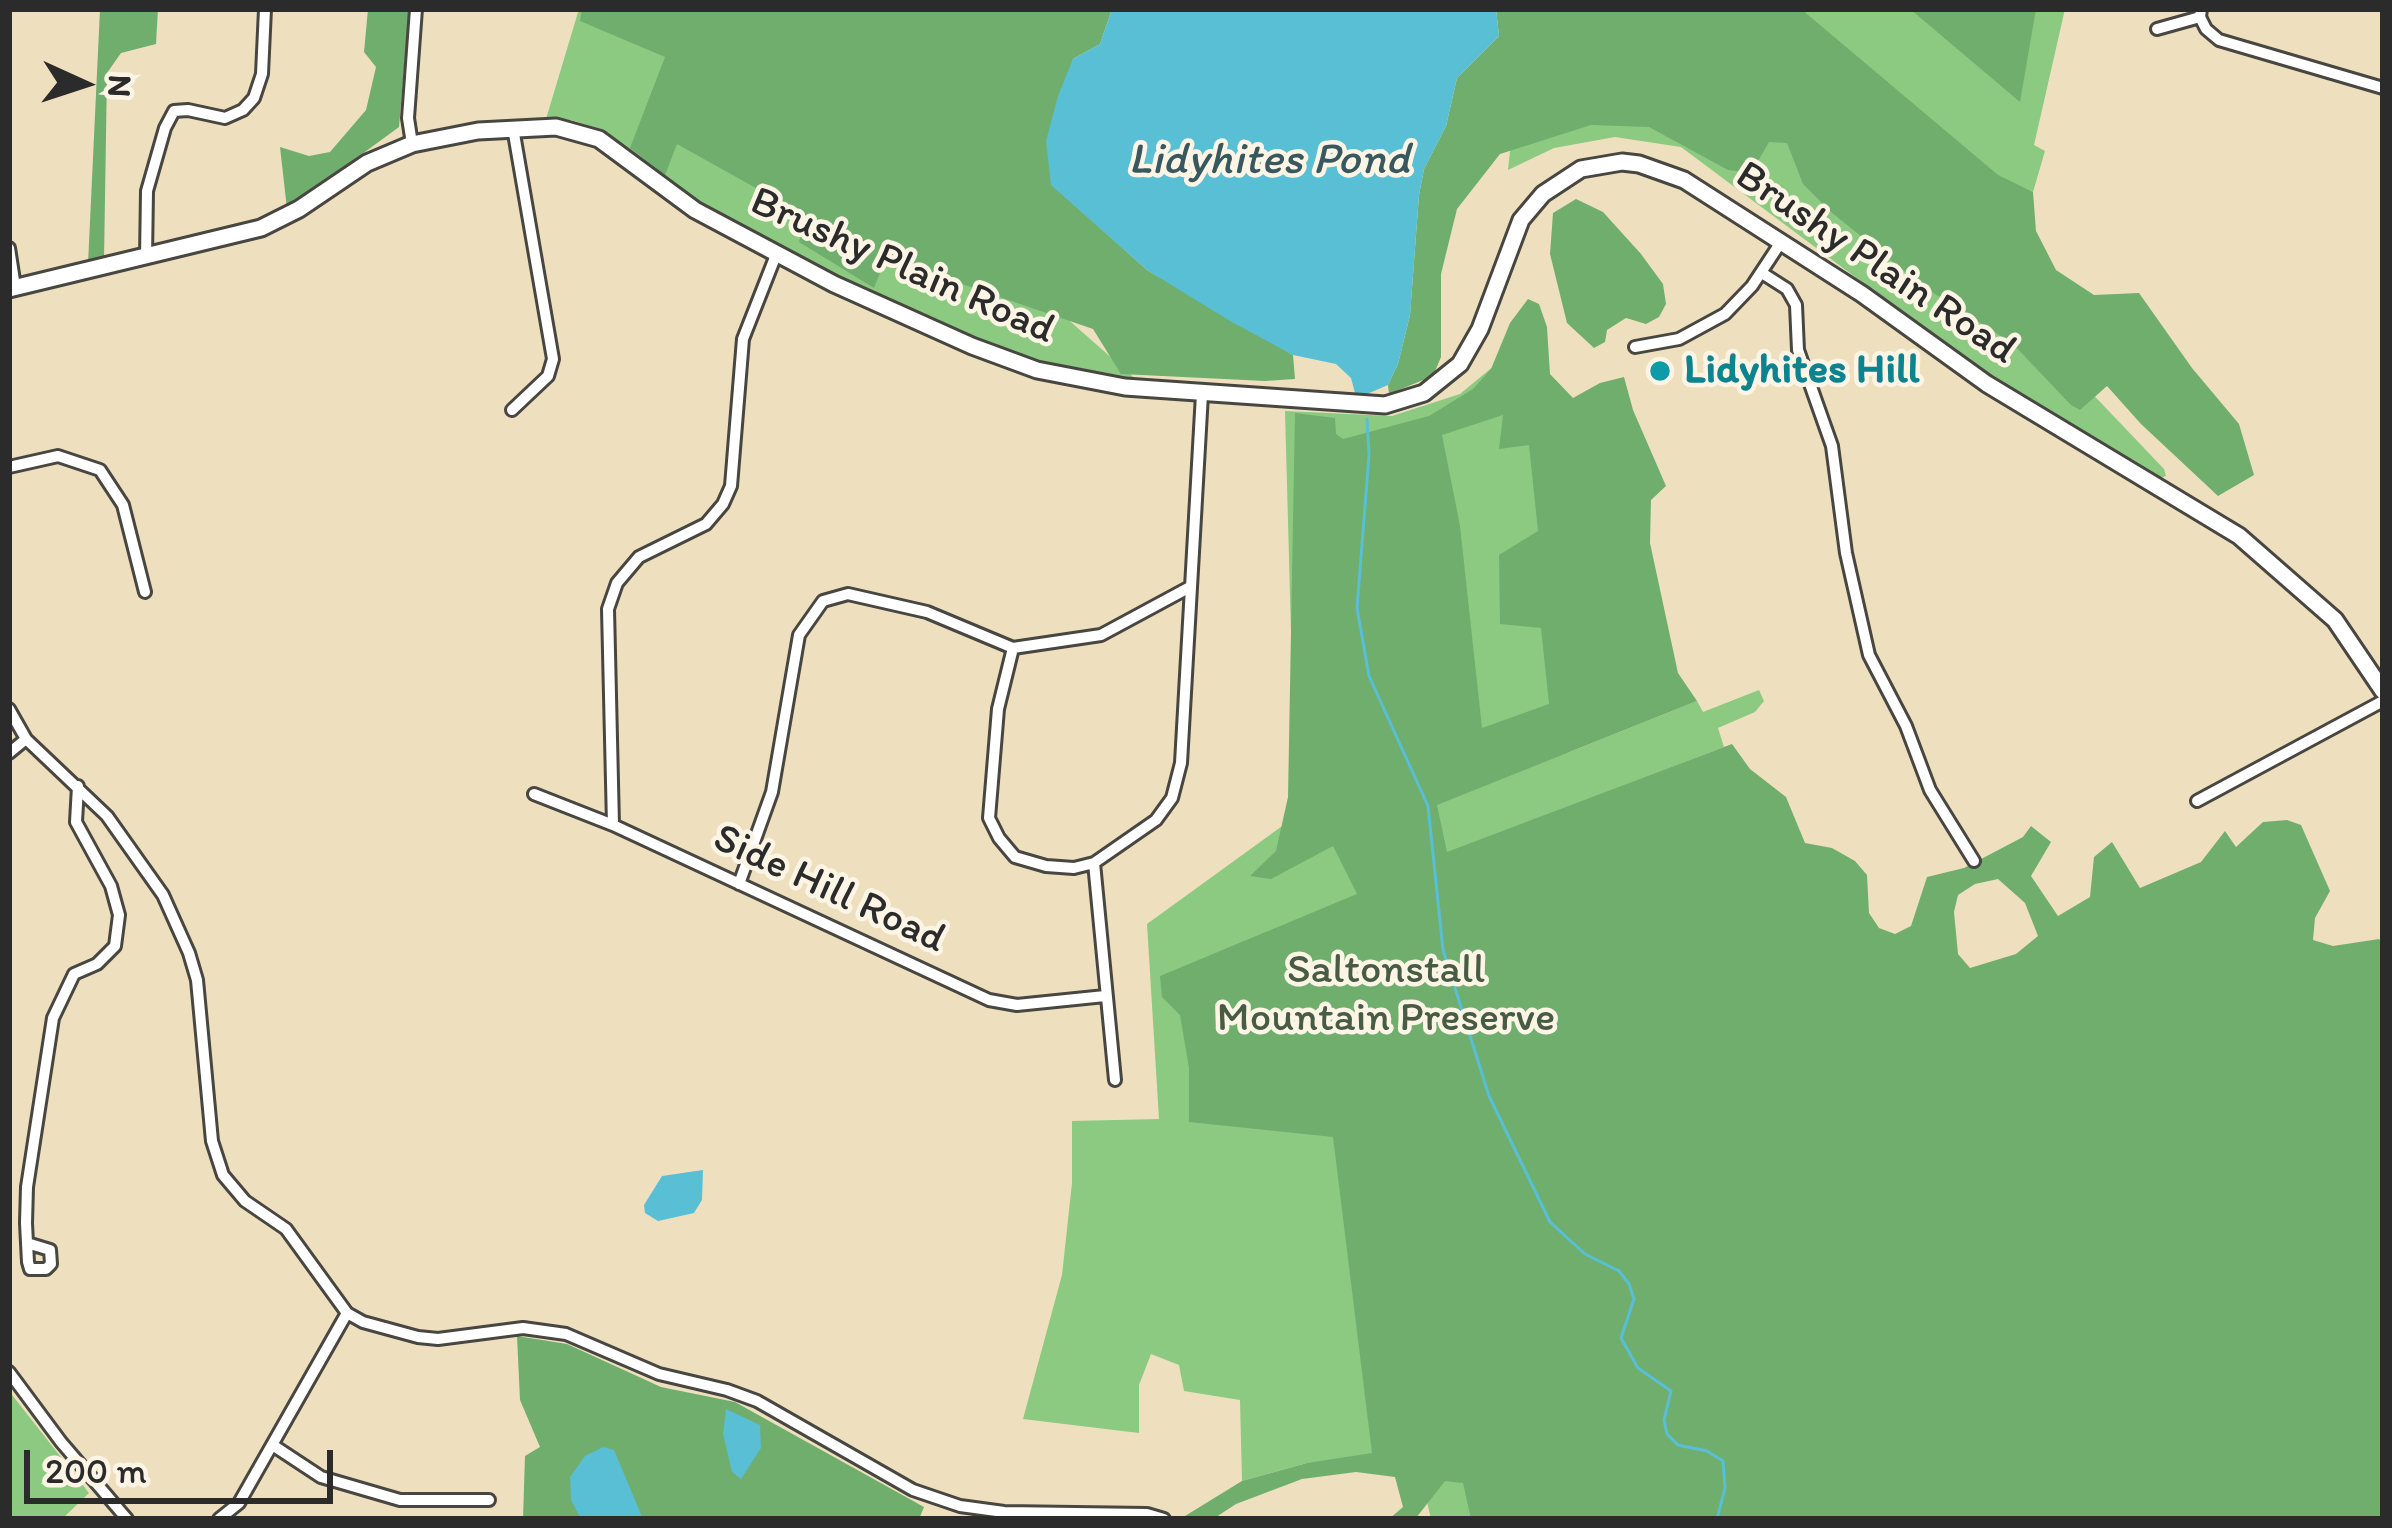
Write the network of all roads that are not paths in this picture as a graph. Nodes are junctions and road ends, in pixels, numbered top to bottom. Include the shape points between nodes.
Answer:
1 (265, 9) edge
2 (416, 9) edge
3 (2200, 13) edge
4 (2157, 28) dead end
5 (2383, 88) edge
6 (513, 128) junction
7 (412, 144) junction
8 (1781, 242) junction
9 (9, 248) edge
10 (776, 255) junction
11 (146, 258) junction
12 (1762, 273) junction
13 (12, 288) edge
14 (1635, 347) dead end
15 (1202, 394) junction
16 (512, 410) dead end
17 (9, 466) edge
18 (1190, 587) junction
19 (146, 592) dead end
20 (1013, 649) junction
21 (2383, 691) edge
22 (2383, 701) edge
23 (9, 709) edge
24 (26, 739) junction
25 (9, 753) edge
26 (77, 786) junction
27 (534, 794) dead end
28 (2197, 801) dead end
29 (613, 825) junction
30 (1974, 861) dead end
31 (1094, 863) junction
32 (739, 884) junction
33 (1105, 996) junction
34 (1115, 1080) dead end
35 (27, 1243) dead end
36 (347, 1313) junction
37 (9, 1372) edge
38 (274, 1446) junction
39 (489, 1500) dead end
40 (127, 1519) edge
41 (219, 1519) edge
42 (1164, 1519) edge

1 - 11 street via 254,98 225,118 173,111 147,191
2 - 7 street
3 - 4 street
3 - 5 street via 2219,40
6 - 7 main road, Brushy Plain Road
6 - 10 main road, Brushy Plain Road via 591,135 695,210
6 - 16 street via 553,358 548,376
7 - 11 main road, Brushy Plain Road via 277,221
8 - 12 street
8 - 15 main road, Brushy Plain Road via 1667,172 1622,162 1581,170 1521,220 1471,349 1432,389 1372,406
8 - 21 main road, Brushy Plain Road via 1987,384 2239,536 2335,620
9 - 13 street
10 - 15 main road, Brushy Plain Road via 1037,370
10 - 29 street via 743,339 723,504 706,524 639,557 608,609
11 - 13 main road, Brushy Plain Road
12 - 14 street via 1710,325
12 - 30 street via 1796,305 1798,350 1832,446 1869,655 1930,790
15 - 18 street
17 - 19 street via 58,456 100,470 123,505
18 - 20 street via 1102,635
18 - 31 street via 1181,764 1172,798 1156,820
20 - 31 street via 998,709 989,818 1015,856 1046,866
20 - 32 street via 927,612 848,594 823,601 799,635 772,792
22 - 28 street
23 - 24 street
24 - 25 street
24 - 26 street
26 - 35 street via 76,822 119,915 116,946 74,974 53,1018 28,1162
26 - 36 street via 144,866 189,953 223,1175 245,1202 286,1229
27 - 29 street, Side Hill Road
29 - 32 street, Side Hill Road
31 - 33 street
32 - 33 street, Side Hill Road via 989,1000
33 - 34 street
36 - 38 street
36 - 42 street via 438,1339 523,1328 566,1334 659,1375 757,1401 913,1490 959,1506
37 - 40 street
38 - 39 street via 322,1477 400,1500
38 - 41 street via 239,1503

